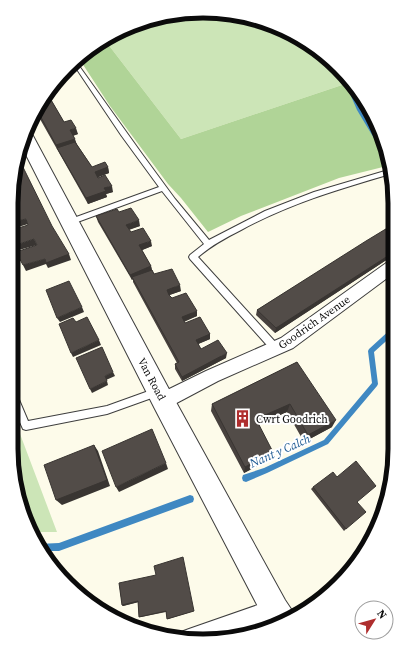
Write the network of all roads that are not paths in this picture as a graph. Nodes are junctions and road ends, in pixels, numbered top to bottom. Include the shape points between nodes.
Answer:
1 (78, 67) edge
2 (28, 143) edge
3 (385, 173) dead end
4 (162, 188) junction
5 (70, 222) junction
6 (208, 244) junction
7 (388, 269) edge
8 (276, 348) junction
9 (161, 396) junction
10 (18, 407) edge
11 (279, 615) edge
12 (211, 634) edge

1 - 4 lane
2 - 5 street, Van Road
3 - 6 lane via 316,194 267,213
4 - 5 lane
4 - 6 lane
5 - 9 street, Van Road
6 - 8 lane via 193,257
7 - 8 street, Goodrich Avenue via 287,343
8 - 9 street, Goodrich Avenue
9 - 10 lane via 26,426
9 - 11 street, Van Road
11 - 12 street

